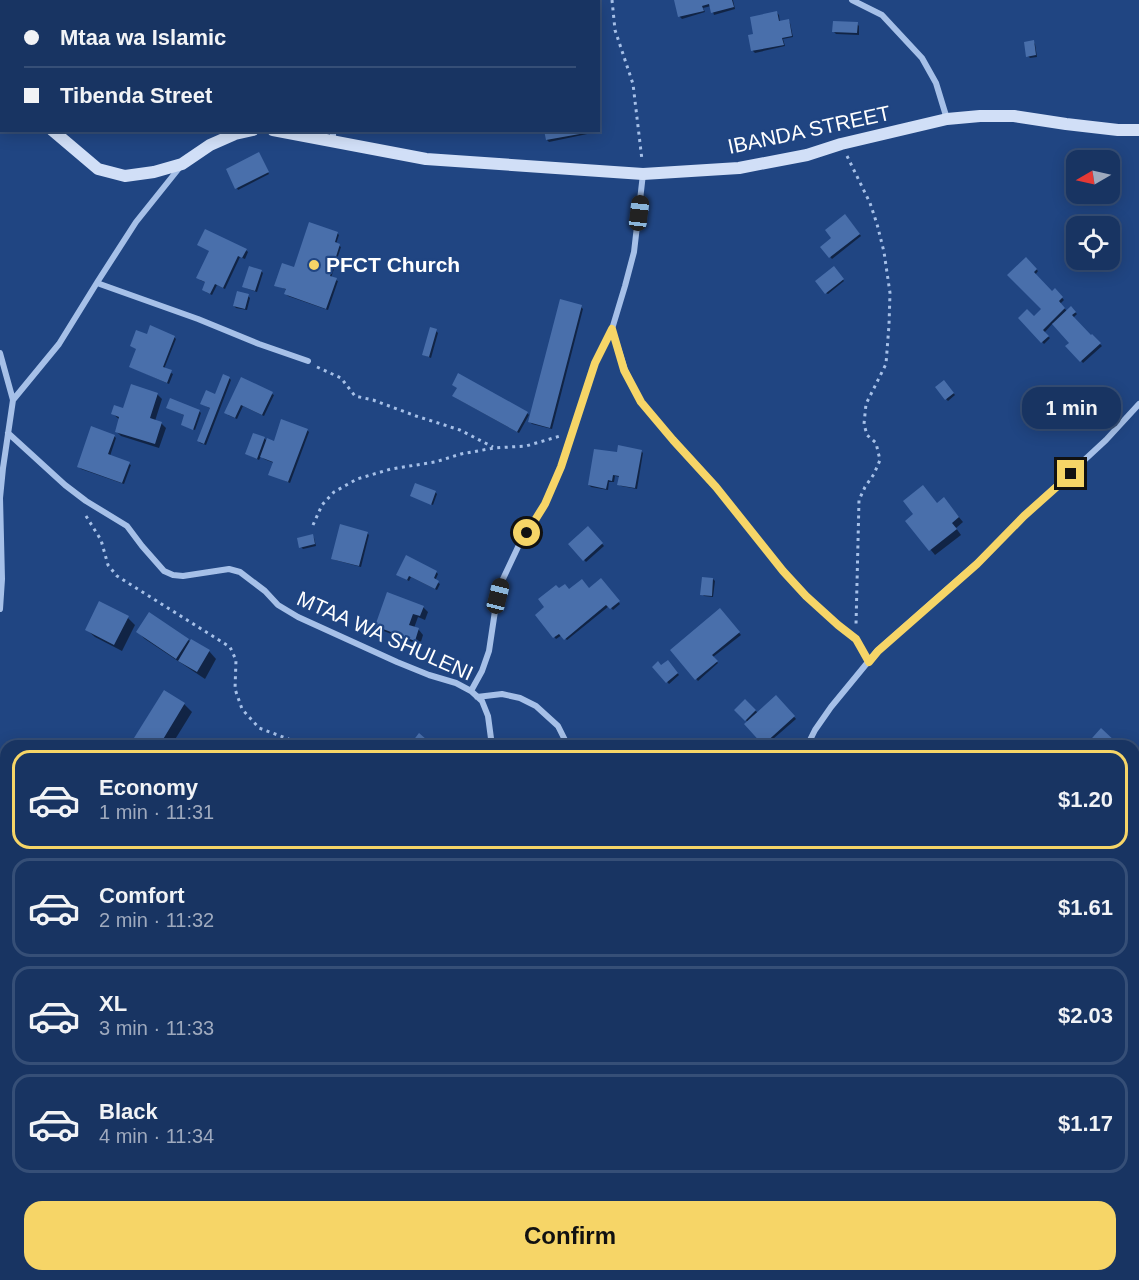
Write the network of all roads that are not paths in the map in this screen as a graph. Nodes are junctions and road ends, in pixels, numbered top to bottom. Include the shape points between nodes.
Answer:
1 (852, 0) edge
2 (947, 119) junction
3 (1139, 130) edge
4 (54, 132) edge
5 (244, 132) edge
6 (293, 132) edge
7 (332, 136) edge
8 (182, 164) junction
9 (643, 174) junction
10 (97, 283) junction
11 (612, 329) junction
12 (0, 353) edge
13 (308, 361) road end
14 (13, 400) junction
15 (1139, 404) edge
16 (8, 433) junction
17 (0, 609) edge
18 (869, 662) junction
19 (471, 691) junction
20 (477, 697) junction
21 (491, 740) edge
22 (565, 740) edge
23 (810, 740) edge

1 - 2 street via 882,15 922,58 936,82
2 - 3 street, IBANDA STREET via 1014,116
2 - 9 street, IBANDA STREET via 739,168
4 - 8 street via 98,169 125,176
5 - 8 street via 210,146
6 - 7 street, IBANDA STREET
7 - 9 street, IBANDA STREET via 426,159
8 - 10 street via 136,222
9 - 11 street via 634,252
10 - 13 street
10 - 14 street via 59,344
11 - 18 street via 624,370 641,402 783,571 856,639
11 - 19 street via 595,363 545,504 502,581 489,651
12 - 14 street
14 - 16 street
15 - 18 street via 977,564
16 - 17 street via 0,498
16 - 19 street, MTAA WA SHULENI via 76,493 127,526 164,571 183,576 229,569 240,572 298,617
18 - 23 street via 831,707
19 - 20 street, MTAA WA SHULENI
20 - 21 street, MTAA WA SHULENI via 488,716
20 - 22 street via 502,694 520,698 536,706 558,726

